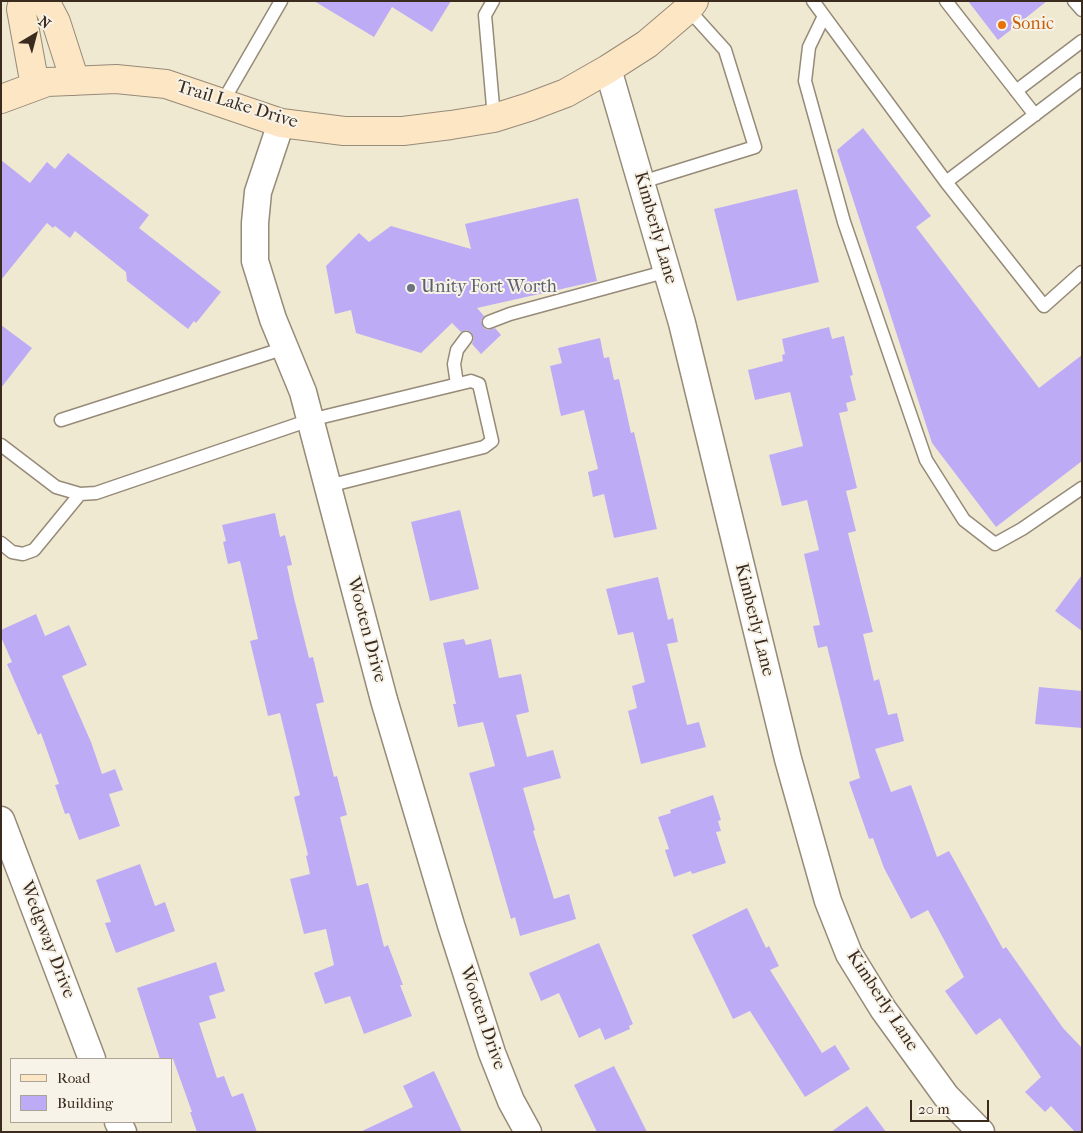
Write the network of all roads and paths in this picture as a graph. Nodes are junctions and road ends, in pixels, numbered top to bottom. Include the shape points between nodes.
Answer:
1 (23, 1) edge
2 (45, 1) edge
3 (281, 1) edge
4 (493, 1) edge
5 (813, 1) edge
6 (946, 1) edge
7 (1074, 1) edge
8 (691, 5) edge
9 (1082, 10) edge
10 (824, 16) junction
11 (1082, 41) edge
12 (608, 70) junction
13 (1082, 80) edge
14 (75, 81) junction
15 (41, 84) junction
16 (1016, 90) junction
17 (1, 98) edge
18 (222, 103) junction
19 (1035, 115) junction
20 (494, 118) junction
21 (281, 122) junction
22 (642, 182) junction
23 (946, 182) junction
24 (668, 271) junction
25 (1082, 272) edge
26 (489, 322) dead end
27 (466, 338) dead end
28 (285, 348) junction
29 (457, 384) junction
30 (61, 420) dead end
31 (310, 420) junction
32 (1, 445) edge
33 (328, 486) junction
34 (1082, 488) edge
35 (80, 494) junction
36 (1, 543) edge
37 (1, 820) edge
38 (92, 1058) edge
39 (528, 1132) edge
40 (981, 1132) edge

1 - 15 street via 20,9
2 - 14 street via 56,22
3 - 18 lane
4 - 20 lane via 485,15
5 - 10 lane
6 - 16 lane
7 - 9 lane
8 - 12 street, Trail Lake Drive via 647,44
8 - 22 lane via 725,50 755,147
10 - 23 lane
10 - 34 lane via 810,47 805,81 844,222 926,460 964,520 995,544
11 - 16 lane
12 - 20 street, Trail Lake Drive via 566,93
12 - 22 street, Kimberly Lane
13 - 19 lane
14 - 15 street, Trail Lake Drive
14 - 18 street, Trail Lake Drive via 116,79 166,84
15 - 17 street, Trail Lake Drive
16 - 19 lane
18 - 21 street, Trail Lake Drive
19 - 23 lane
20 - 21 street, Trail Lake Drive via 402,131 344,131
21 - 28 street, Wooten Drive via 258,192 255,261
22 - 24 street, Kimberly Lane
23 - 25 lane via 1044,306
24 - 26 lane
24 - 40 street, Kimberly Lane via 788,759 828,901 849,954 883,1009 946,1096
27 - 29 lane via 457,350 454,364
28 - 30 lane
28 - 31 street, Wooten Drive via 303,392
29 - 31 lane
29 - 33 lane via 471,381 479,384 492,441 484,448
31 - 33 street, Wooten Drive
31 - 35 lane via 96,492
32 - 35 lane via 56,487
33 - 39 street, Wooten Drive via 384,700 451,925 492,1053 511,1101
35 - 36 lane via 34,550 22,554 12,552
37 - 38 street, Wedgway Drive

